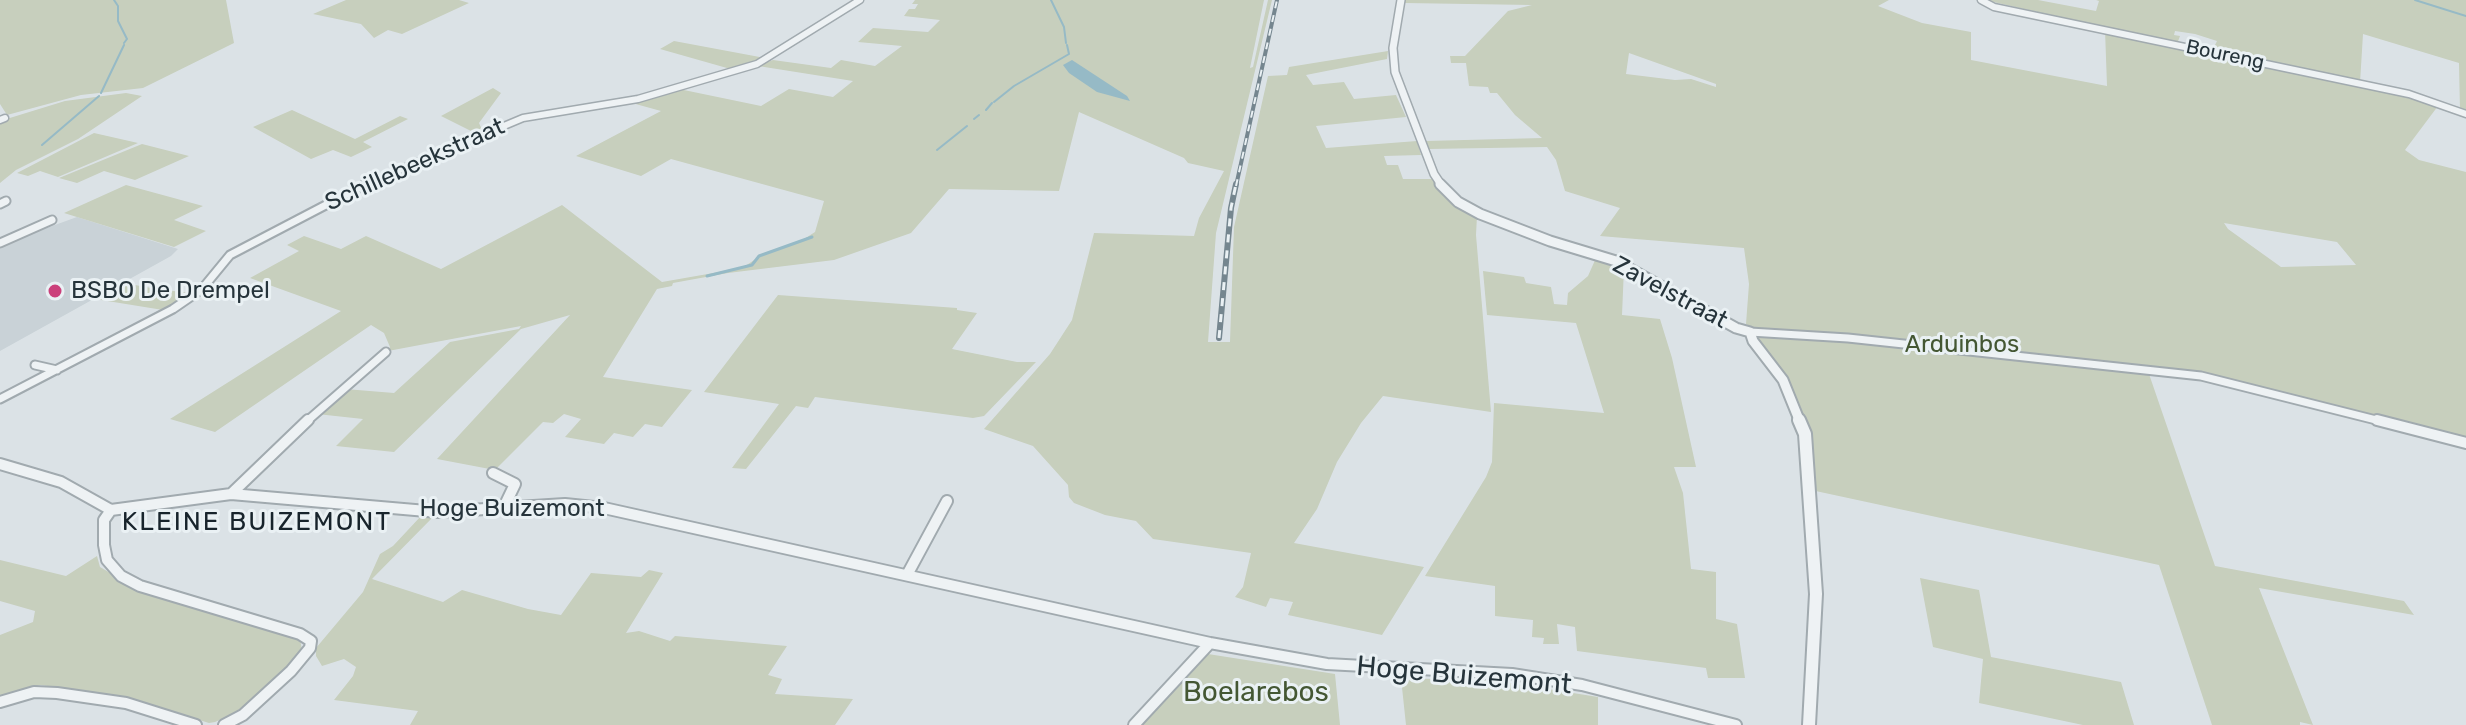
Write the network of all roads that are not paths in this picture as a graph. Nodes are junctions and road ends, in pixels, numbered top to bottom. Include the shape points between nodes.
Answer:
1 (860, 0) edge
2 (1401, 0) edge
3 (1981, 1) edge
4 (2466, 114) edge
5 (52, 220) dead end
6 (0, 243) edge
7 (1750, 332) junction
8 (386, 352) dead end
9 (35, 365) dead end
10 (57, 370) junction
11 (0, 399) edge
12 (2466, 443) edge
13 (0, 464) edge
14 (493, 473) dead end
15 (231, 494) junction
16 (947, 501) dead end
17 (504, 507) junction
18 (111, 510) junction
19 (907, 575) junction
20 (1210, 643) junction
21 (0, 702) edge
22 (196, 725) edge
23 (224, 725) edge
24 (1134, 725) edge
25 (1736, 725) edge
26 (1809, 725) edge

1 - 10 street, Schillebeekstraat via 757,64 638,99 533,115 360,186 230,255 181,305
2 - 7 street, Zavelstraat via 1395,72 1444,189 1480,214 1616,261
3 - 4 street, Boureng via 2409,94
5 - 6 street
7 - 12 street via 2207,377
7 - 26 street, Zavelstraat via 1783,380 1805,434 1816,594
8 - 15 street
9 - 10 street
10 - 11 street, Schillebeekstraat
13 - 18 street via 61,482
14 - 17 street via 515,484
15 - 17 street, Hoge Buizemont via 438,512
15 - 18 street, Hoge Buizemont
16 - 19 street
17 - 19 street, Hoge Buizemont via 604,508
18 - 23 street via 104,520 107,560 121,576 311,641 291,671 243,715
19 - 20 street, Hoge Buizemont
20 - 24 street
20 - 25 street, Hoge Buizemont via 1327,664 1512,674 1582,685
21 - 22 street via 34,692 82,696 126,703

